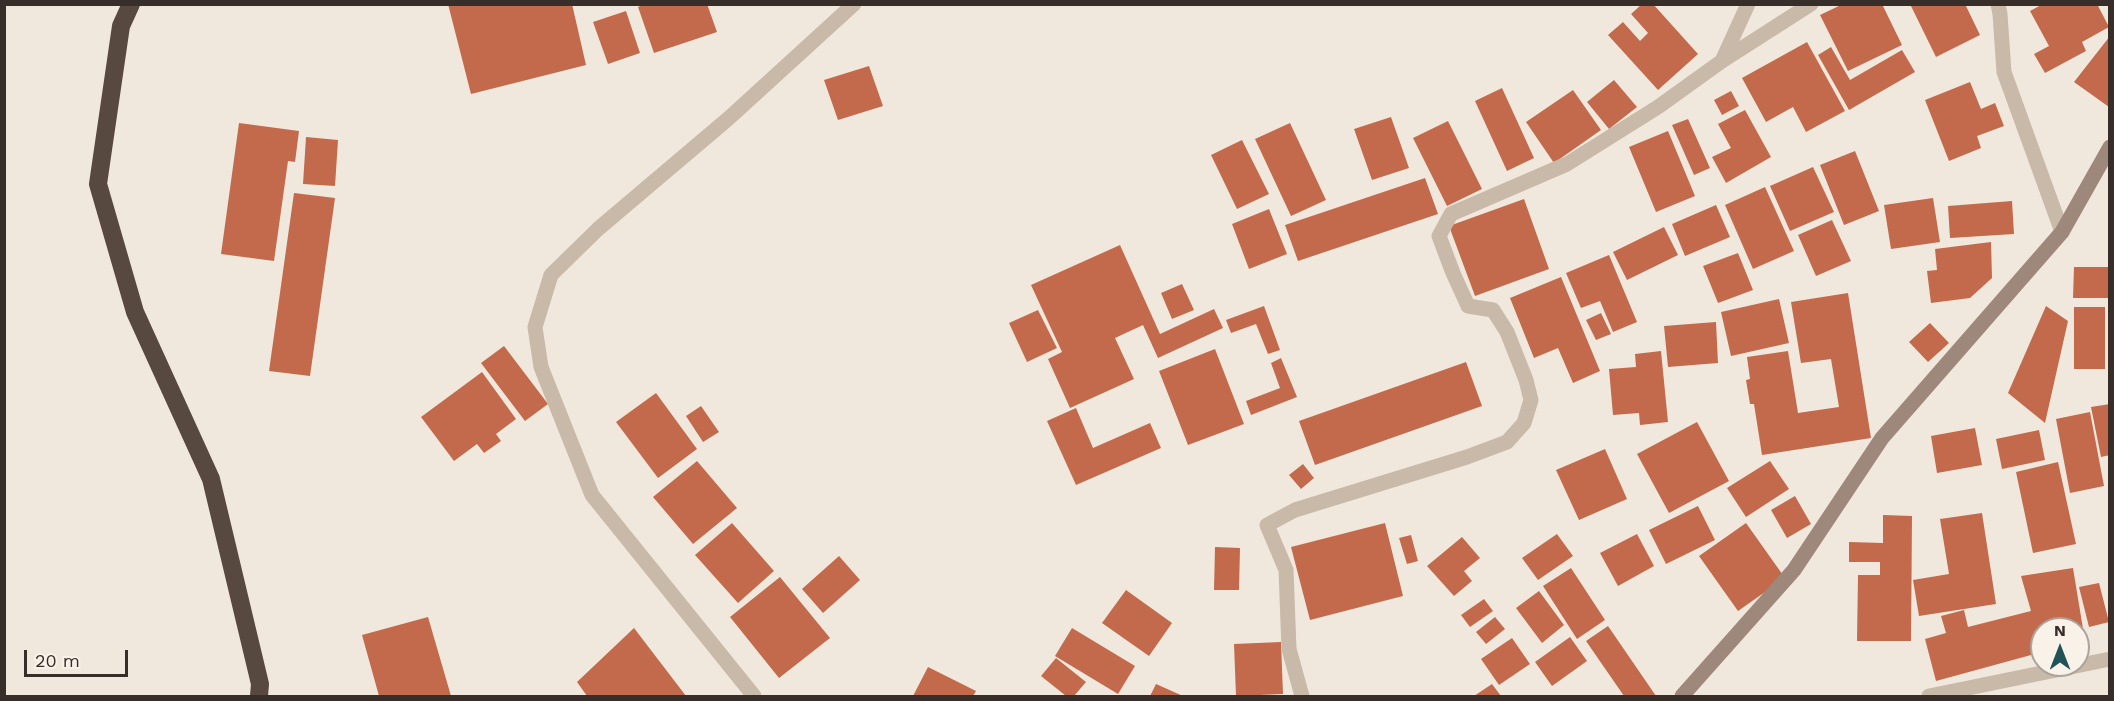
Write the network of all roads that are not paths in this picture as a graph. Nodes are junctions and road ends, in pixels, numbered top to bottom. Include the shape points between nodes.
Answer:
1 (131, 4) edge
2 (854, 4) edge
3 (1748, 4) edge
4 (1811, 4) edge
5 (1998, 4) edge
6 (1722, 60) junction
7 (2109, 147) edge
8 (2062, 232) junction
9 (2109, 659) edge
10 (259, 696) edge
11 (753, 696) edge
12 (1302, 696) edge
13 (1682, 696) edge
14 (1929, 696) edge

1 - 10 highway via 121,26 98,184 135,312 211,479 260,684
2 - 11 street via 551,275 535,327 541,367 592,495
3 - 6 street
4 - 6 street
5 - 8 street via 2004,72
6 - 12 street via 1658,107 1567,164 1451,214 1439,236 1468,306 1493,310 1507,332 1531,400 1524,423 1507,442 1295,510 1267,525 1286,570 1289,649
7 - 8 street
8 - 13 street via 1882,438 1794,570
9 - 14 street

